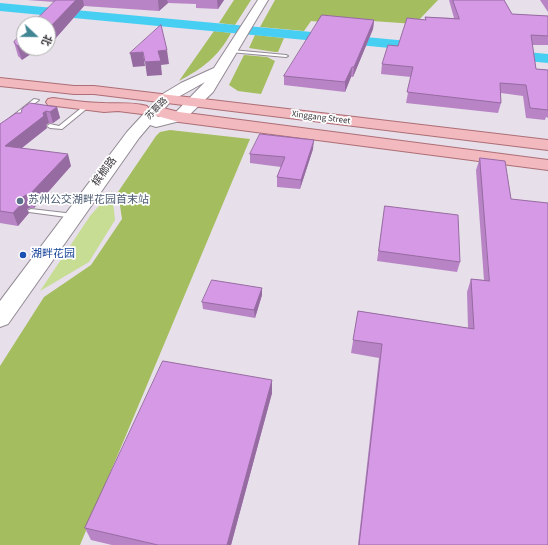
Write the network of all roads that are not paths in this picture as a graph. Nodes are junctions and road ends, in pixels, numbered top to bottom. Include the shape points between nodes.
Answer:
1 (264, 0) edge
2 (232, 51) junction
3 (286, 56) dead end
4 (220, 70) junction
5 (0, 76) edge
6 (0, 82) edge
7 (0, 89) edge
8 (94, 90) junction
9 (0, 95) edge
10 (166, 98) junction
11 (36, 100) junction
12 (87, 106) junction
13 (118, 107) junction
14 (191, 107) junction
15 (155, 111) junction
16 (22, 122) edge
17 (142, 125) junction
18 (50, 126) edge
19 (369, 129) junction
20 (548, 136) edge
21 (548, 145) edge
22 (548, 155) edge
23 (548, 166) edge
24 (31, 211) dead end
25 (74, 216) junction
26 (0, 318) edge

1 - 2 main road
2 - 3 lane
2 - 4 main road
4 - 10 main road, 苏慕路
4 - 14 main road via 208,89
5 - 8 main road, Xinggang Street via 79,85
6 - 8 main road, Xinggang Street
7 - 13 main road via 110,103
8 - 10 main road, Xinggang Street
9 - 11 main road
10 - 14 main road, Xinggang Street
10 - 15 main road, 苏慕路
11 - 12 main road
11 - 16 lane via 10,121
12 - 13 main road
12 - 18 lane via 60,128
13 - 15 main road
14 - 15 main road
14 - 17 main road, 苏慕路
14 - 19 main road, Xinggang Street
14 - 20 main road
14 - 23 main road
15 - 17 main road, 苏慕路
17 - 25 main road, 槟榔路
19 - 21 main road, Xinggang Street
19 - 22 main road, Xinggang Street
24 - 25 lane
25 - 26 main road, 槟榔路

